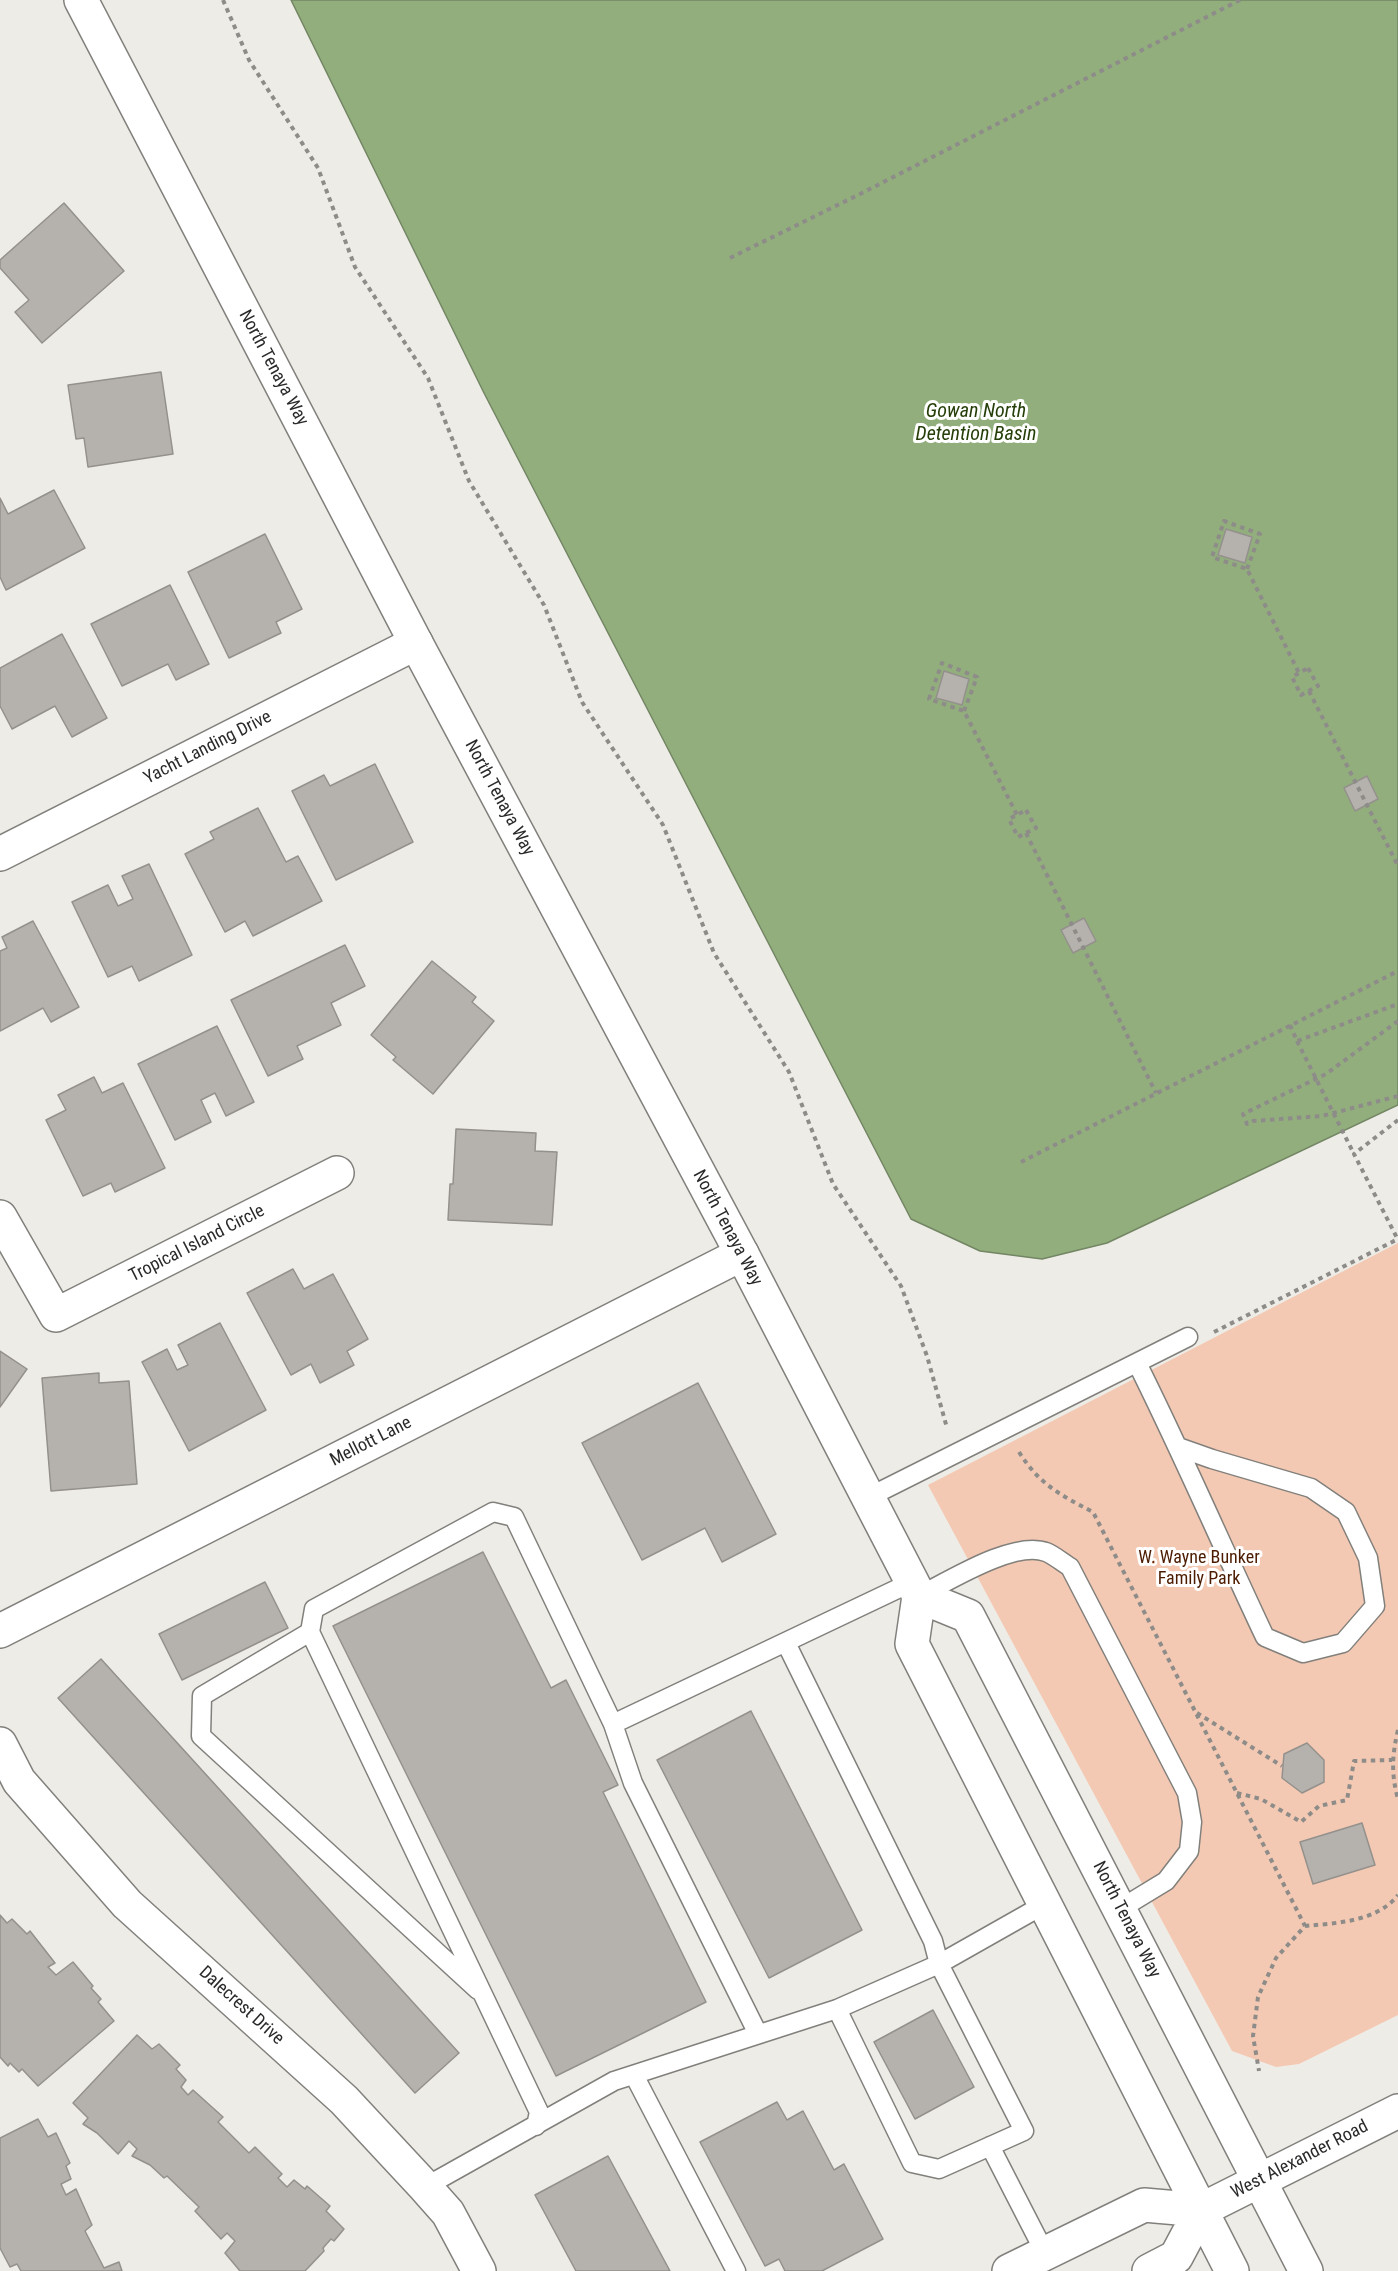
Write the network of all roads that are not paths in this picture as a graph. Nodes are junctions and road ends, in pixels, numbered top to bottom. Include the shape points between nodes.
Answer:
1 (81, 0) edge
2 (416, 643) junction
3 (0, 854) edge
4 (337, 1173) dead end
5 (0, 1217) edge
6 (742, 1254) junction
7 (1188, 1337) road end
8 (1137, 1363) junction
9 (1178, 1447) junction
10 (868, 1497) junction
11 (916, 1589) junction
12 (0, 1631) edge
13 (310, 1632) junction
14 (786, 1642) junction
15 (613, 1724) junction
16 (0, 1744) edge
17 (1045, 1904) junction
18 (1120, 1909) junction
19 (939, 1964) junction
20 (484, 1996) junction
21 (837, 2009) junction
22 (759, 2034) junction
23 (634, 2075) junction
24 (1398, 2111) edge
25 (536, 2126) junction
26 (990, 2146) junction
27 (1261, 2180) junction
28 (425, 2187) junction
29 (1201, 2210) junction
30 (1045, 2253) junction
31 (479, 2271) edge
32 (736, 2271) edge
33 (1009, 2271) edge
34 (1149, 2271) edge
35 (1232, 2271) edge
36 (1306, 2271) edge

1 - 2 main road, North Tenaya Way
2 - 3 main road, Yacht Landing Drive
2 - 6 main road, North Tenaya Way
4 - 5 main road, Tropical Island Circle via 56,1315
6 - 10 main road, North Tenaya Way
6 - 12 main road, Mellott Lane
7 - 8 lane
8 - 9 lane
8 - 10 lane
9 - 9 lane via 1265,1637 1303,1653 1343,1643 1375,1606 1368,1558 1346,1512 1311,1488
10 - 11 main road, North Tenaya Way
11 - 14 lane
11 - 17 main road via 912,1644
11 - 18 main road, North Tenaya Way via 968,1616
11 - 18 lane via 1028,1549 1046,1552 1070,1567 1187,1793 1192,1822 1189,1851 1166,1881
13 - 15 lane via 314,1609 493,1512 514,1517
13 - 20 lane
13 - 20 lane via 202,1696 201,1736
14 - 15 lane
14 - 19 lane via 933,1941
15 - 22 lane via 633,1783
16 - 28 main road, Dalecrest Drive via 19,1781 127,1904 344,2100
17 - 19 lane
17 - 29 main road
18 - 27 main road, North Tenaya Way
19 - 21 lane
19 - 26 lane via 1024,2131
20 - 25 lane via 539,2112
21 - 22 lane
21 - 26 lane via 912,2163 939,2169
22 - 23 lane
23 - 25 lane via 614,2081
23 - 32 lane
24 - 27 main road, West Alexander Road
25 - 28 lane
26 - 30 lane
27 - 29 main road, West Alexander Road
27 - 36 main road, North Tenaya Way
28 - 31 main road, Dalecrest Drive via 448,2213
29 - 30 main road via 1144,2205
29 - 34 main road via 1176,2257
29 - 35 main road
30 - 33 main road

